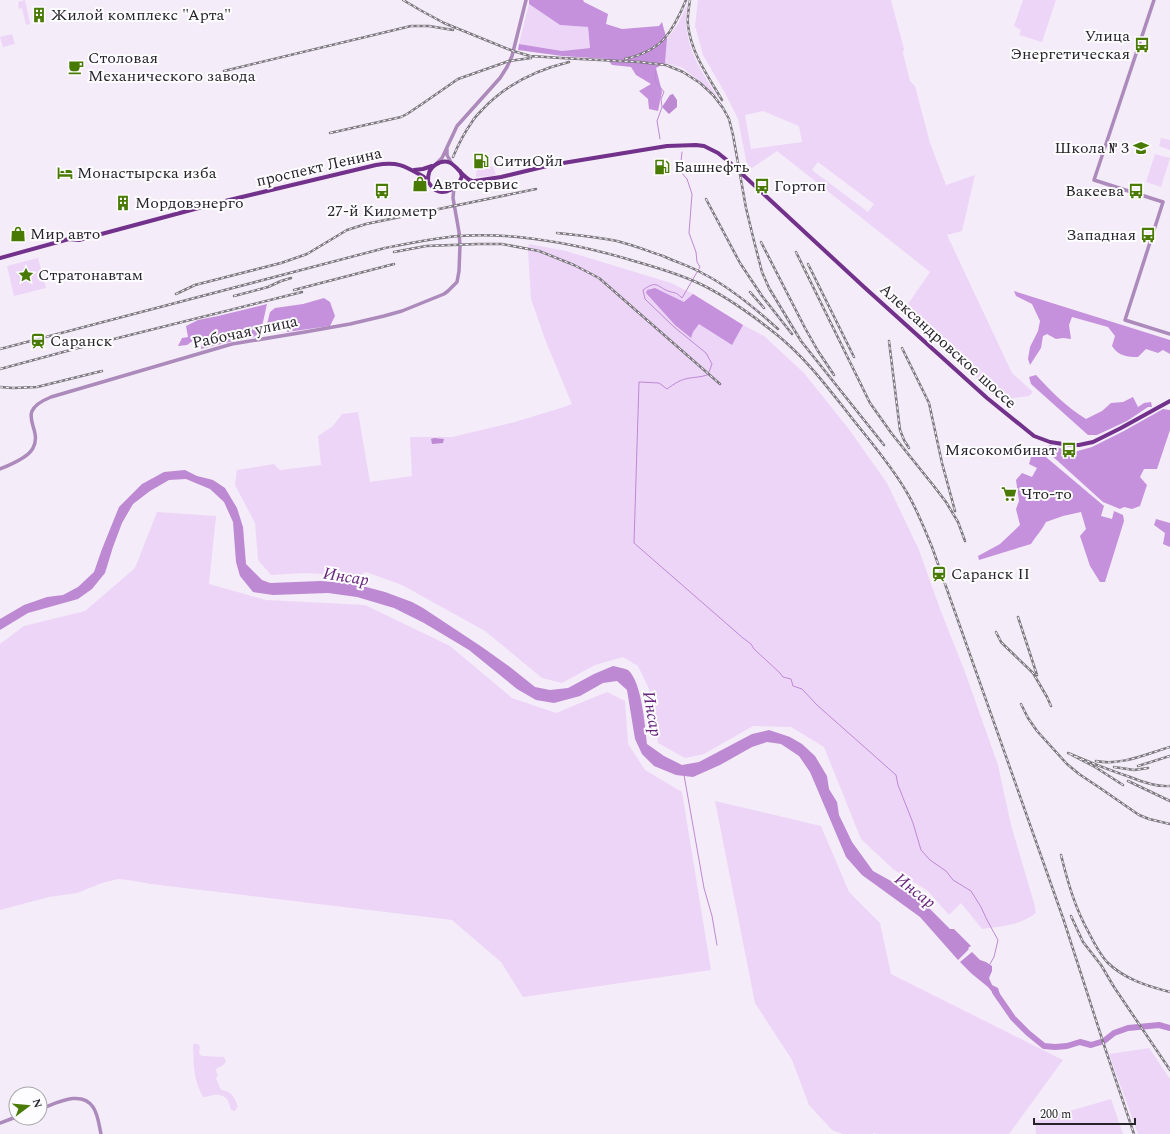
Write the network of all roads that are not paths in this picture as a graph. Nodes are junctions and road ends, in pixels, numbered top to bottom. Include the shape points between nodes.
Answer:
1 (526, 0) edge
2 (1154, 0) edge
3 (447, 148) junction
4 (453, 164) junction
5 (435, 165) junction
6 (411, 169) junction
7 (460, 171) junction
8 (428, 181) junction
9 (473, 181) junction
10 (455, 187) junction
11 (443, 192) junction
12 (453, 198) junction
13 (0, 258) edge
14 (1170, 334) edge
15 (1170, 401) edge
16 (0, 469) edge
17 (48, 1106) edge
18 (101, 1134) edge

1 - 3 street via 507,67 457,126
2 - 14 street via 1094,180 1163,202 1125,320
3 - 4 street via 447,155
3 - 5 street
4 - 5 main road via 444,161
4 - 7 main road
5 - 6 main road via 422,170
5 - 8 main road via 428,173
6 - 8 main road
6 - 13 main road, проспект Ленина via 394,163 376,165
7 - 9 main road
7 - 10 main road via 462,176
8 - 11 main road via 436,190
9 - 10 main road
9 - 15 main road, Александровское шоссе via 667,146 696,144 711,148 981,392 1034,436 1069,445 1093,442
10 - 11 main road
10 - 12 street
11 - 12 street
12 - 16 street, Рабочая улица via 459,232 459,271 457,282 444,294 384,316 222,346 51,397 39,403 31,413 35,443 30,453
17 - 18 street via 66,1100 83,1099 93,1107

